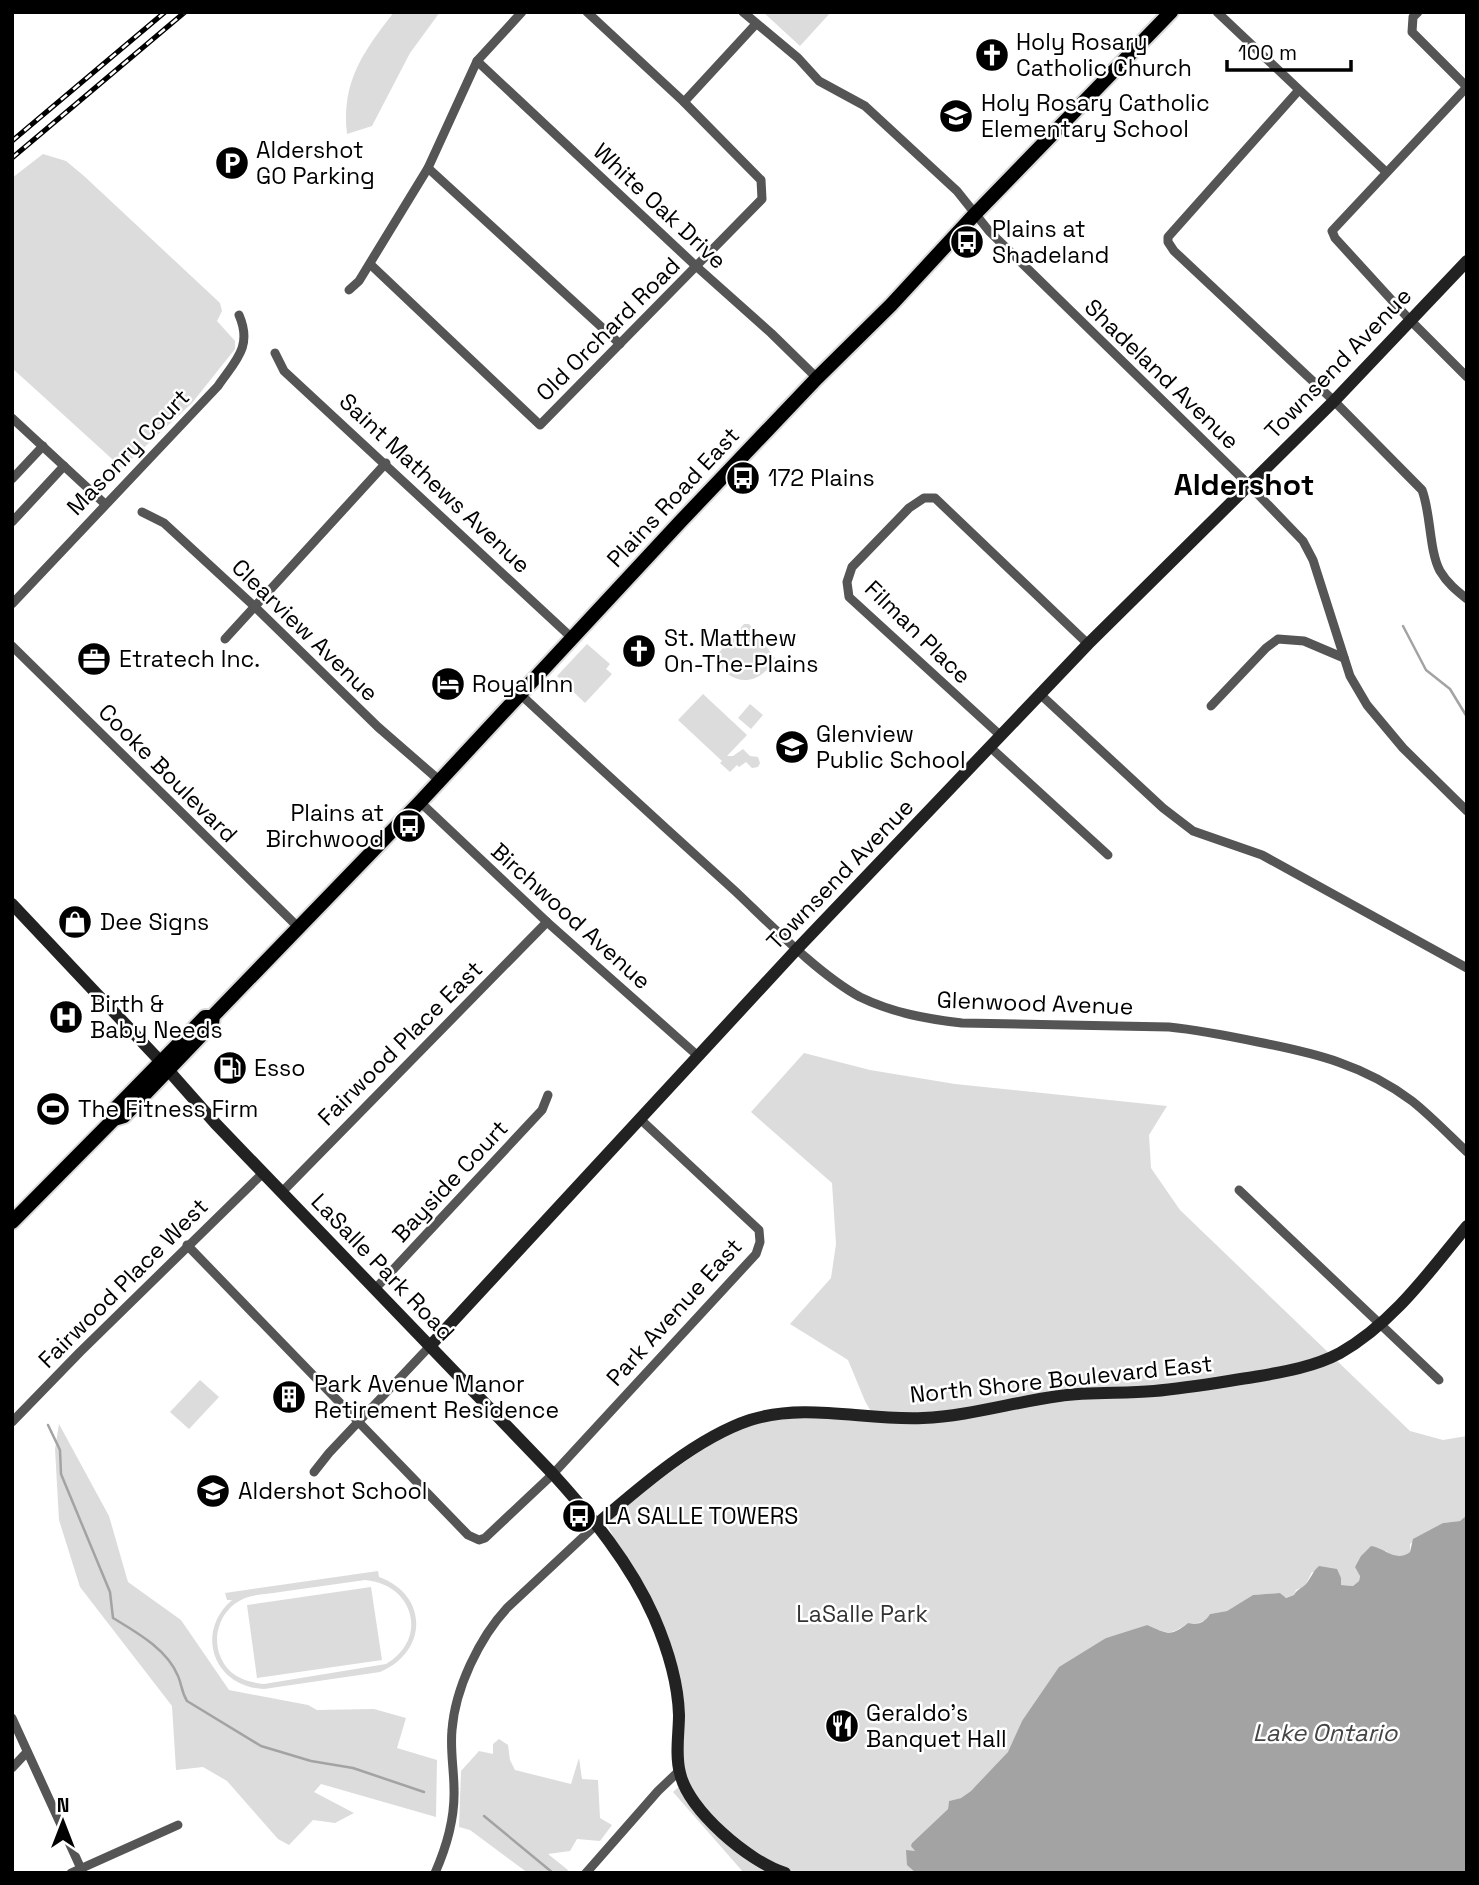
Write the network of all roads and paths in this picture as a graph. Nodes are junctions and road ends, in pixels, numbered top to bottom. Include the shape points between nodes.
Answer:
1 (522, 12) edge
2 (587, 12) edge
3 (743, 12) edge
4 (1171, 12) edge
5 (1217, 12) edge
6 (1415, 15) edge
7 (755, 24) junction
8 (477, 61) junction
9 (1467, 87) edge
10 (1299, 90) junction
11 (684, 102) junction
12 (428, 168) junction
13 (1386, 172) junction
14 (975, 214) junction
15 (1467, 261) edge
16 (370, 264) junction
17 (697, 267) junction
18 (349, 290) dead end
19 (239, 315) dead end
20 (1409, 319) junction
21 (620, 344) junction
22 (275, 354) dead end
23 (1467, 377) edge
24 (817, 378) junction
25 (1334, 401) junction
26 (12, 418) edge
27 (43, 446) junction
28 (386, 463) junction
29 (64, 466) junction
30 (12, 479) edge
31 (1248, 484) junction
32 (105, 504) junction
33 (142, 512) dead end
34 (12, 522) edge
35 (1467, 599) edge
36 (12, 604) edge
37 (254, 606) junction
38 (572, 638) junction
39 (225, 639) dead end
40 (1088, 644) junction
41 (12, 646) edge
42 (1344, 658) junction
43 (520, 694) junction
44 (1041, 695) junction
45 (1211, 706) dead end
46 (1001, 736) junction
47 (990, 747) junction
48 (439, 780) junction
49 (420, 802) junction
50 (1467, 811) edge
51 (1108, 855) dead end
52 (12, 904) edge
53 (547, 922) junction
54 (298, 927) junction
55 (797, 949) junction
56 (1467, 968) edge
57 (698, 1056) junction
58 (165, 1066) junction
59 (548, 1095) dead end
60 (639, 1118) junction
61 (1467, 1152) edge
62 (263, 1172) junction
63 (1239, 1190) dead end
64 (282, 1192) junction
65 (12, 1222) edge
66 (1467, 1226) edge
67 (187, 1245) junction
68 (375, 1289) junction
69 (1381, 1323) junction
70 (430, 1346) junction
71 (1439, 1380) dead end
72 (12, 1422) edge
73 (360, 1422) junction
74 (314, 1472) dead end
75 (553, 1474) junction
76 (597, 1524) junction
77 (12, 1718) edge
78 (27, 1752) junction
79 (12, 1768) edge
80 (679, 1771) junction
81 (178, 1825) dead end
82 (82, 1870) edge
83 (71, 1873) edge
84 (435, 1873) edge
85 (586, 1873) edge
86 (785, 1873) edge

1 - 8 street
2 - 11 street
3 - 7 street, Shadeland Avenue
4 - 14 main road, Plains Road East
5 - 10 street
6 - 9 street via 1412,32
7 - 11 street
7 - 14 street, Shadeland Avenue via 820,81 864,106 957,191
8 - 12 street
8 - 17 street, White Oak Drive
9 - 13 street
10 - 13 street
10 - 25 street via 1168,242
11 - 17 street, Old Orchard Road via 761,180 762,199
12 - 16 street
12 - 21 street
13 - 20 street via 1332,231
14 - 24 main road, Plains Road East
14 - 31 street, Shadeland Avenue
15 - 20 street, Townsend Avenue
16 - 18 street
16 - 21 street, Old Orchard Road via 540,425
17 - 21 street, Old Orchard Road
17 - 24 street, White Oak Drive
19 - 32 street, Masonry Court via 246,341 218,386
20 - 23 street
20 - 25 street, Townsend Avenue
22 - 28 street, Saint Mathews Avenue via 284,370
24 - 38 main road, Plains Road East
25 - 31 street, Townsend Avenue
25 - 35 street via 1422,490 1438,569
26 - 27 street
27 - 29 street
27 - 30 street
28 - 37 street
28 - 38 street, Saint Mathews Avenue
29 - 32 street
29 - 34 street
31 - 40 street, Townsend Avenue
31 - 42 street, Shadeland Avenue via 1303,541
32 - 36 street, Masonry Court
33 - 37 street, Clearview Avenue via 164,523
37 - 39 street
37 - 48 street, Clearview Avenue
38 - 43 main road, Plains Road East
40 - 44 street, Townsend Avenue
40 - 46 street, Filman Place via 935,498 924,498 909,508 852,567 849,597
41 - 54 street, Cooke Boulevard
42 - 45 street via 1304,641 1278,639
42 - 50 street, Shadeland Avenue via 1367,705
43 - 48 main road, Plains Road East
43 - 55 street, Glenwood Avenue
44 - 46 street, Townsend Avenue
44 - 56 street via 1193,831 1262,855
46 - 47 street, Townsend Avenue
47 - 51 street
47 - 55 street, Townsend Avenue
48 - 49 main road, Plains Road East
49 - 53 street, Birchwood Avenue
49 - 54 main road, Plains Road East
52 - 58 street, LaSalle Park Road
53 - 57 street, Birchwood Avenue
53 - 64 street, Fairwood Place East
54 - 58 main road, Plains Road East via 213,1016 212,1024
55 - 57 street, Townsend Avenue
55 - 61 street, Glenwood Avenue via 846,988 917,1017 962,1023 1198,1030 1337,1060 1413,1101
57 - 60 street, Townsend Avenue
58 - 62 street, LaSalle Park Road
58 - 65 main road, Plains Road East via 124,1116 114,1119
59 - 68 street, Bayside Court via 542,1110
60 - 70 street, Townsend Avenue
60 - 75 street, Park Avenue East via 749,1219 759,1230 760,1242 756,1254
62 - 64 street, LaSalle Park Road
62 - 67 street, Fairwood Place West
63 - 69 street
64 - 68 street, LaSalle Park Road
66 - 69 street, North Shore Boulevard East
67 - 72 street, Fairwood Place West
67 - 73 street
68 - 70 street, LaSalle Park Road
69 - 71 street
69 - 76 street, North Shore Boulevard East via 1368,1336 1312,1365 1202,1385 1062,1395 925,1418 808,1412 765,1416 708,1441
70 - 73 street
70 - 75 street, LaSalle Park Road
73 - 74 street
73 - 75 street via 468,1535 479,1540
75 - 76 street, LaSalle Park Road
76 - 80 street, LaSalle Park Road via 648,1606 668,1656 679,1713
76 - 84 street via 507,1608 476,1650 452,1728 455,1792 451,1832
77 - 78 street
78 - 79 street
78 - 82 street
80 - 85 street
80 - 86 street via 684,1787 734,1843 764,1865
81 - 82 street
82 - 83 street

